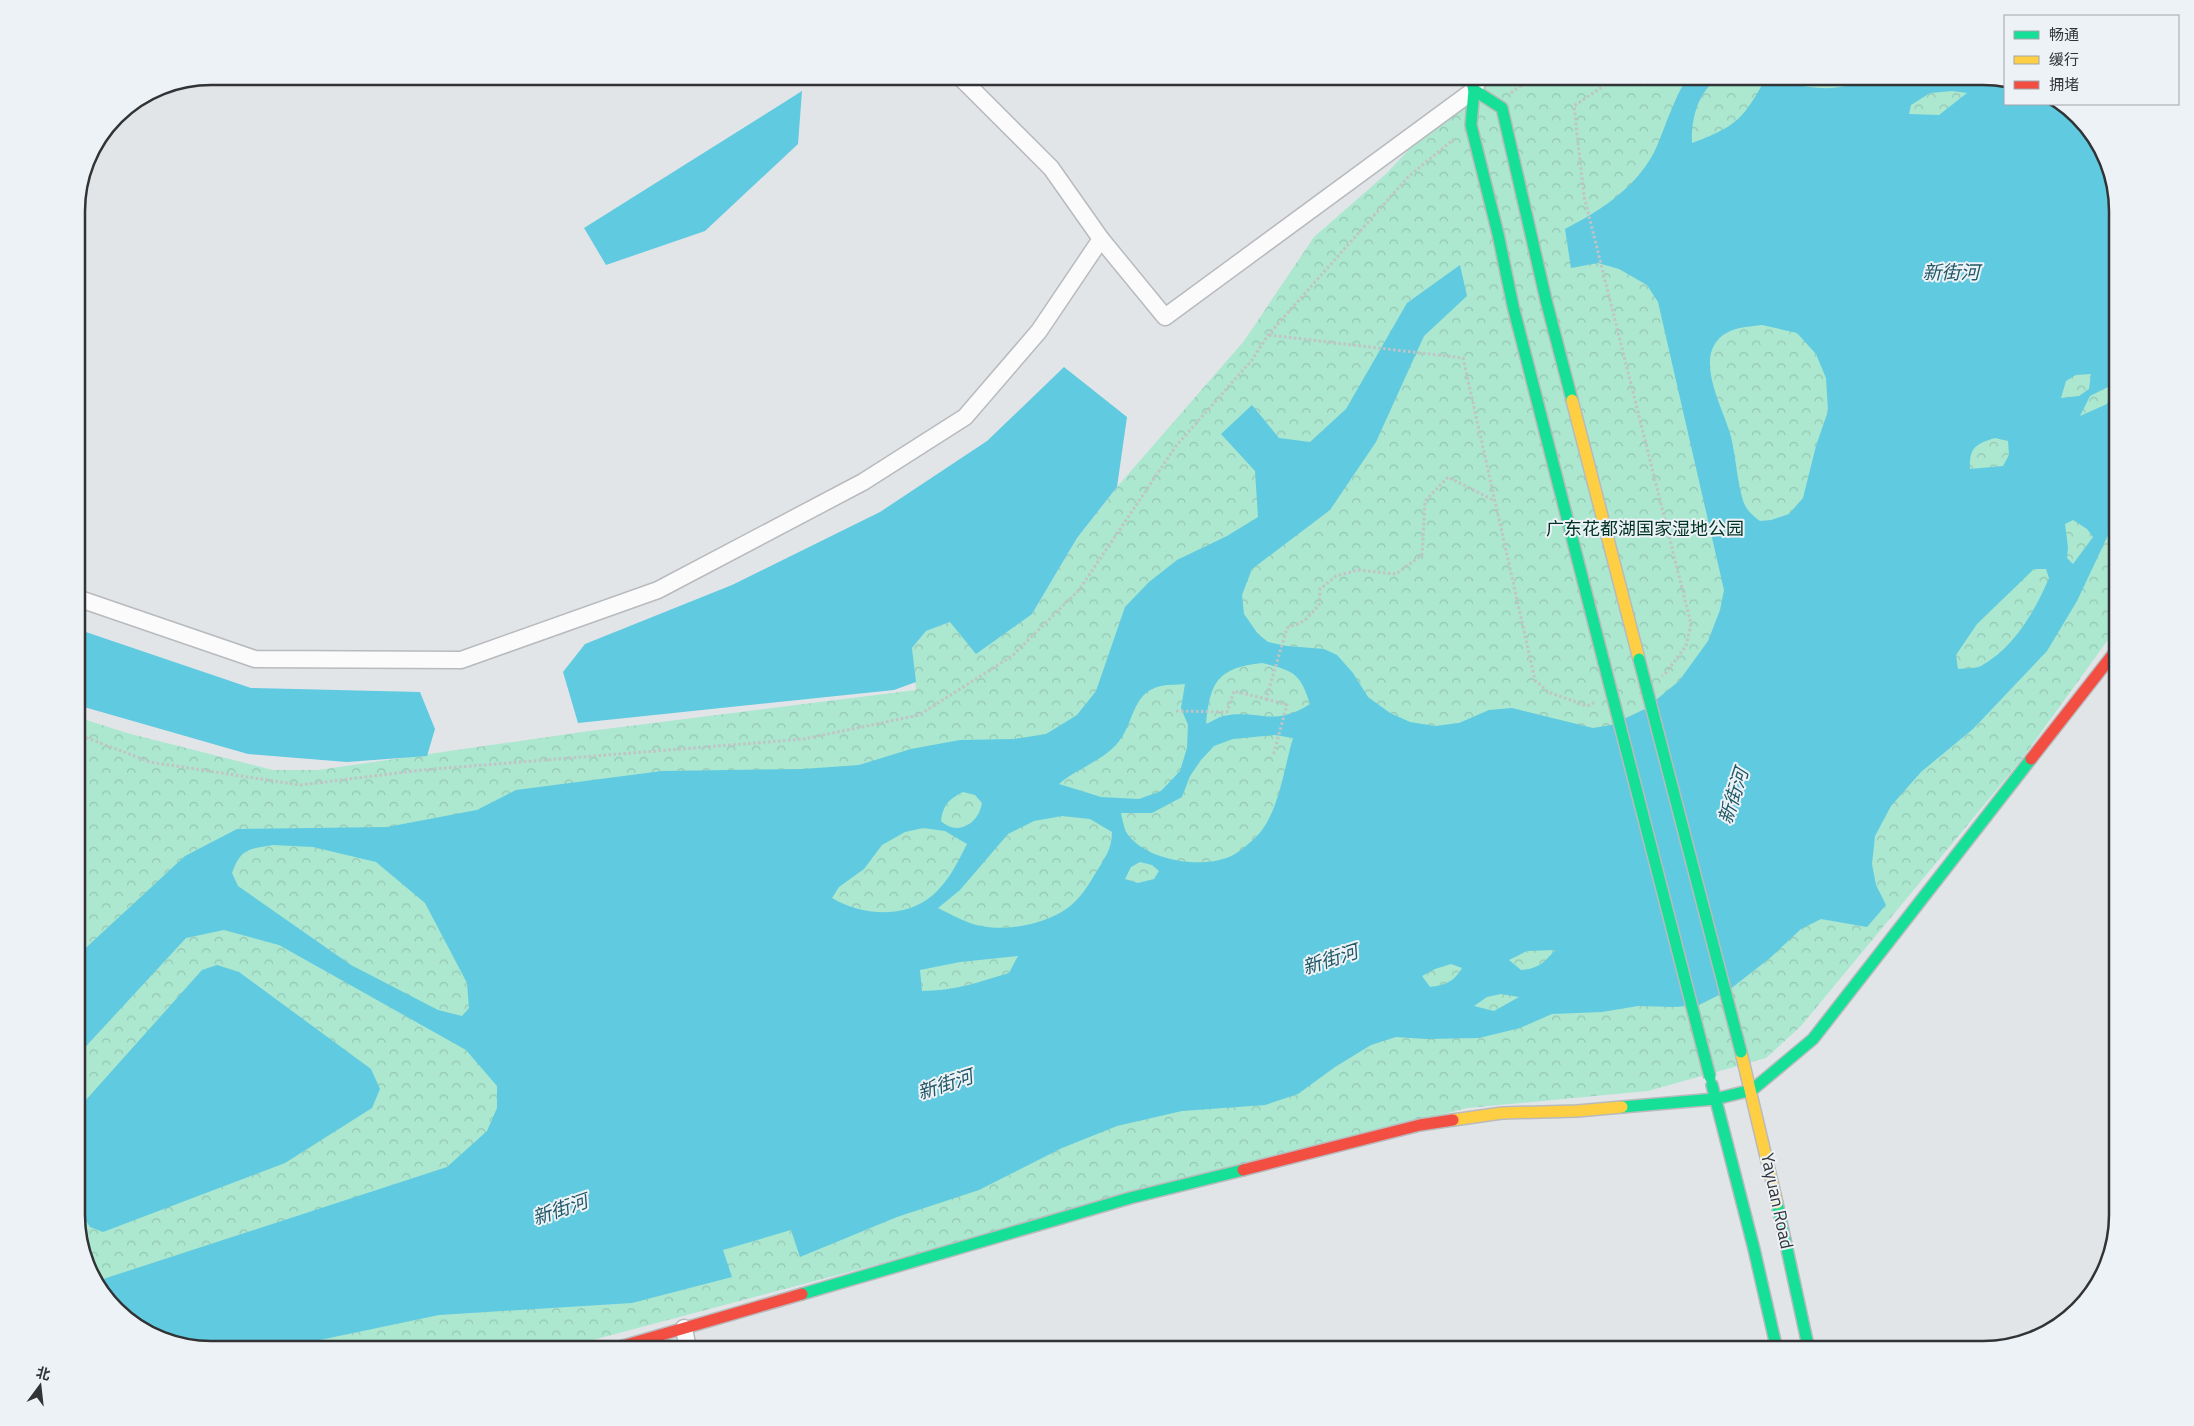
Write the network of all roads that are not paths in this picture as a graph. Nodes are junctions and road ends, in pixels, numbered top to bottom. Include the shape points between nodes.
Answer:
1 (968, 85) edge
2 (1470, 85) edge
3 (1475, 85) edge
4 (1479, 85) edge
5 (1100, 239) junction
6 (85, 601) edge
7 (2109, 660) edge
8 (1752, 1090) junction
9 (1715, 1100) junction
10 (684, 1328) junction
11 (640, 1341) edge
12 (686, 1341) edge
13 (1775, 1341) edge
14 (1807, 1341) edge

1 - 5 street via 1051,168
2 - 5 street via 1165,317
3 - 9 main road, Yayuan Road, bridge via 1471,126 1513,306
4 - 8 main road, Yayuan Road, bridge via 1502,108 1546,300
5 - 6 street via 1039,331 965,417 863,482 658,590 461,660 255,659
7 - 8 main road via 1813,1039
8 - 9 main road
8 - 14 main road, Yayuan Road
9 - 10 main road via 1576,1111 1502,1113 1420,1125 1130,1198
9 - 13 main road, Yayuan Road
10 - 11 main road
10 - 12 street

